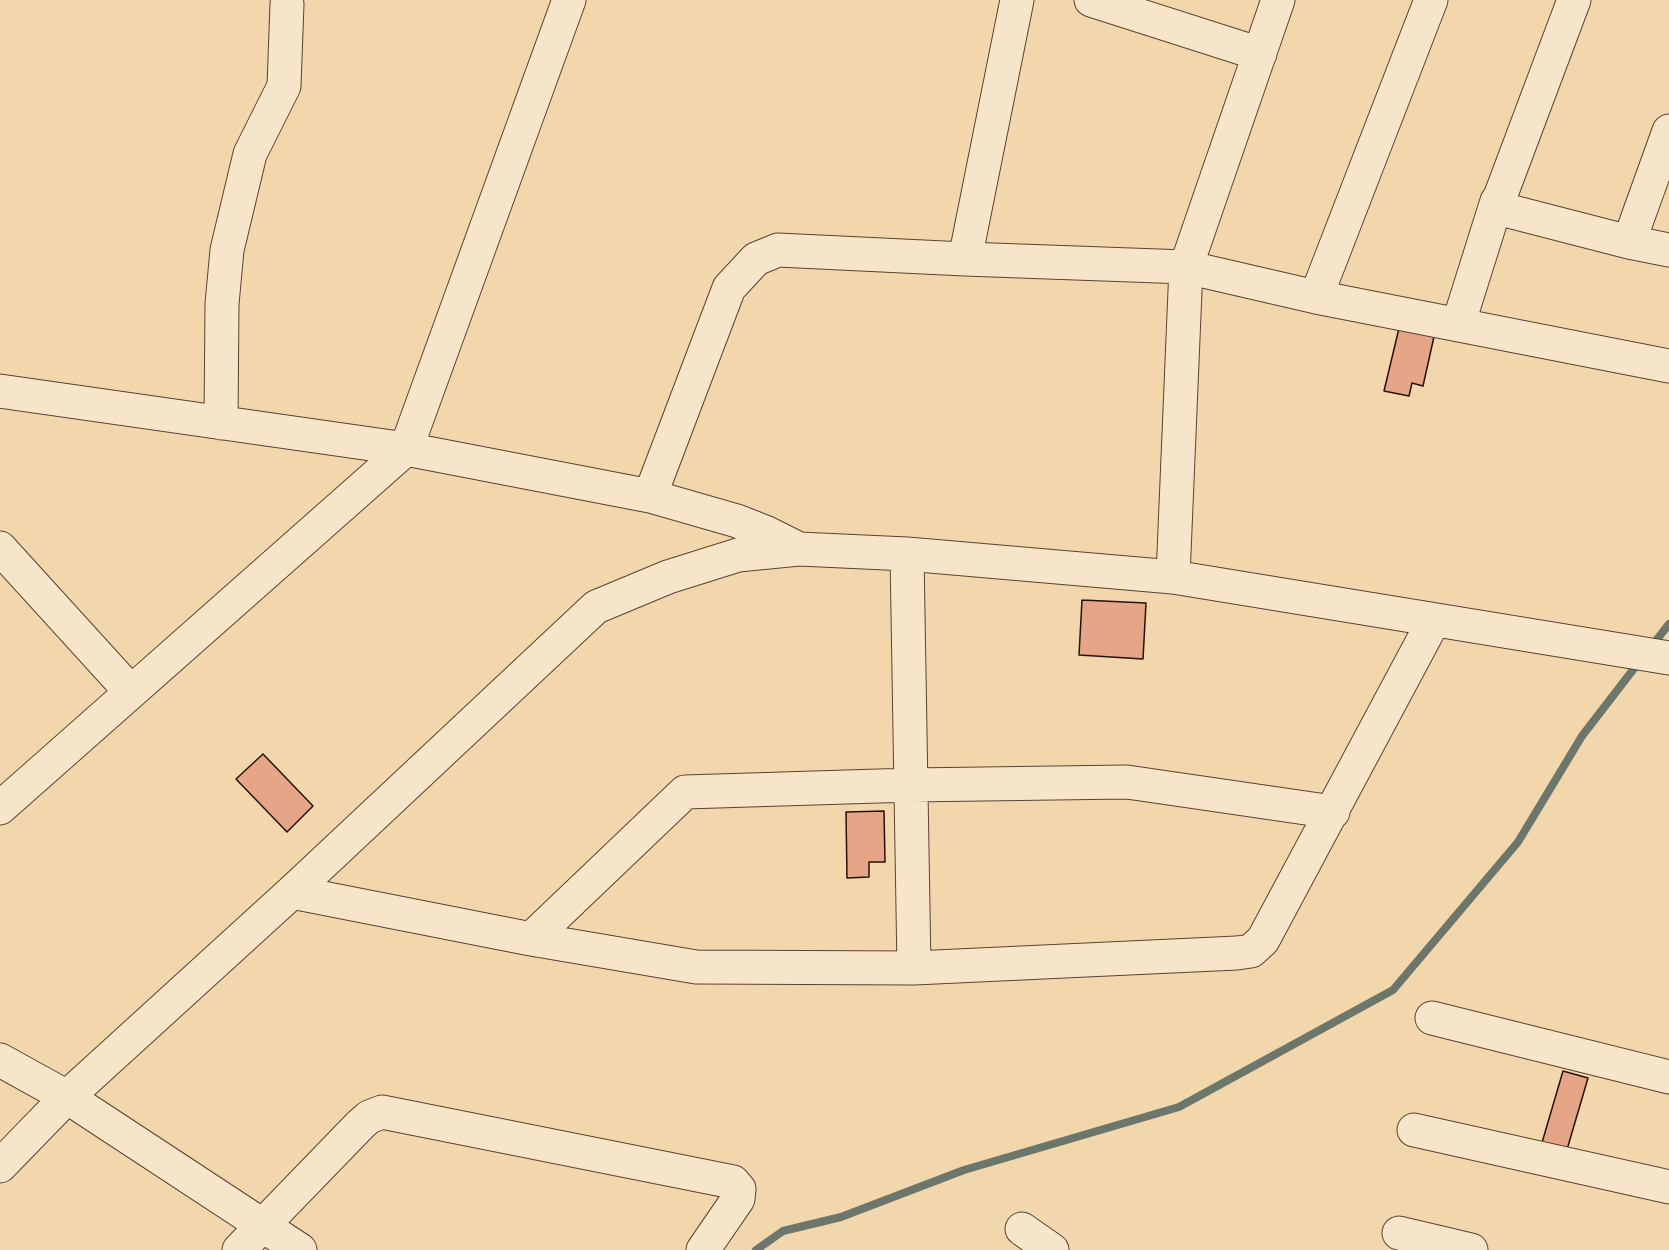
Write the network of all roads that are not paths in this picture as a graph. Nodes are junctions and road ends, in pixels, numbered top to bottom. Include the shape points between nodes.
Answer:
1 (569, 0) edge
2 (1017, 0) edge
3 (1091, 0) edge
4 (1278, 0) edge
5 (1431, 0) edge
6 (1574, 0) edge
7 (287, 4) dead end
8 (1260, 54) junction
9 (1669, 131) edge
10 (1497, 201) junction
11 (1629, 242) junction
12 (1669, 250) edge
13 (965, 259) junction
14 (1186, 267) junction
15 (1316, 297) junction
16 (1458, 325) junction
17 (1669, 366) edge
18 (0, 391) edge
19 (221, 423) junction
20 (406, 449) junction
21 (650, 496) junction
22 (799, 549) junction
23 (907, 554) junction
24 (5, 564) edge
25 (1173, 577) junction
26 (1434, 620) junction
27 (1660, 656) edge
28 (131, 692) junction
29 (911, 785) junction
30 (0, 808) edge
31 (1333, 812) junction
32 (292, 892) junction
33 (531, 939) junction
34 (914, 968) junction
35 (1432, 1018) dead end
36 (0, 1060) edge
37 (1669, 1077) edge
38 (67, 1097) junction
39 (1414, 1130) dead end
40 (0, 1166) edge
41 (1669, 1187) edge
42 (263, 1224) junction
43 (1022, 1229) dead end
44 (1399, 1233) dead end
45 (239, 1250) edge
46 (300, 1250) edge
47 (703, 1250) edge
48 (1052, 1250) edge
49 (1471, 1250) edge

1 - 20 street
2 - 13 street
3 - 8 street
4 - 8 street
5 - 15 street
6 - 10 street
7 - 19 street via 284,86 250,154 227,250 222,304
8 - 14 street
9 - 11 street
10 - 11 street via 1501,209
10 - 16 street
11 - 12 street
13 - 14 street
13 - 21 street via 778,250 756,259 729,288
14 - 15 street
14 - 25 street
15 - 16 street
16 - 17 street
18 - 19 street
19 - 20 street
20 - 21 street
20 - 28 street
21 - 22 street via 737,521
22 - 23 street
22 - 32 street via 738,555 668,577 596,607
23 - 25 street
23 - 29 street
24 - 28 street
25 - 26 street
26 - 27 street
26 - 31 street
28 - 30 street
29 - 31 street via 1127,782
29 - 33 street via 685,792
29 - 34 street
31 - 34 street via 1263,940 1251,951
32 - 33 street
32 - 38 street
33 - 34 street via 696,967
35 - 37 street
36 - 38 street
38 - 40 street
38 - 42 street
39 - 41 street
42 - 45 street
42 - 46 street
42 - 47 street via 369,1117 382,1112 733,1182 739,1189 738,1199
43 - 48 street
44 - 49 street

